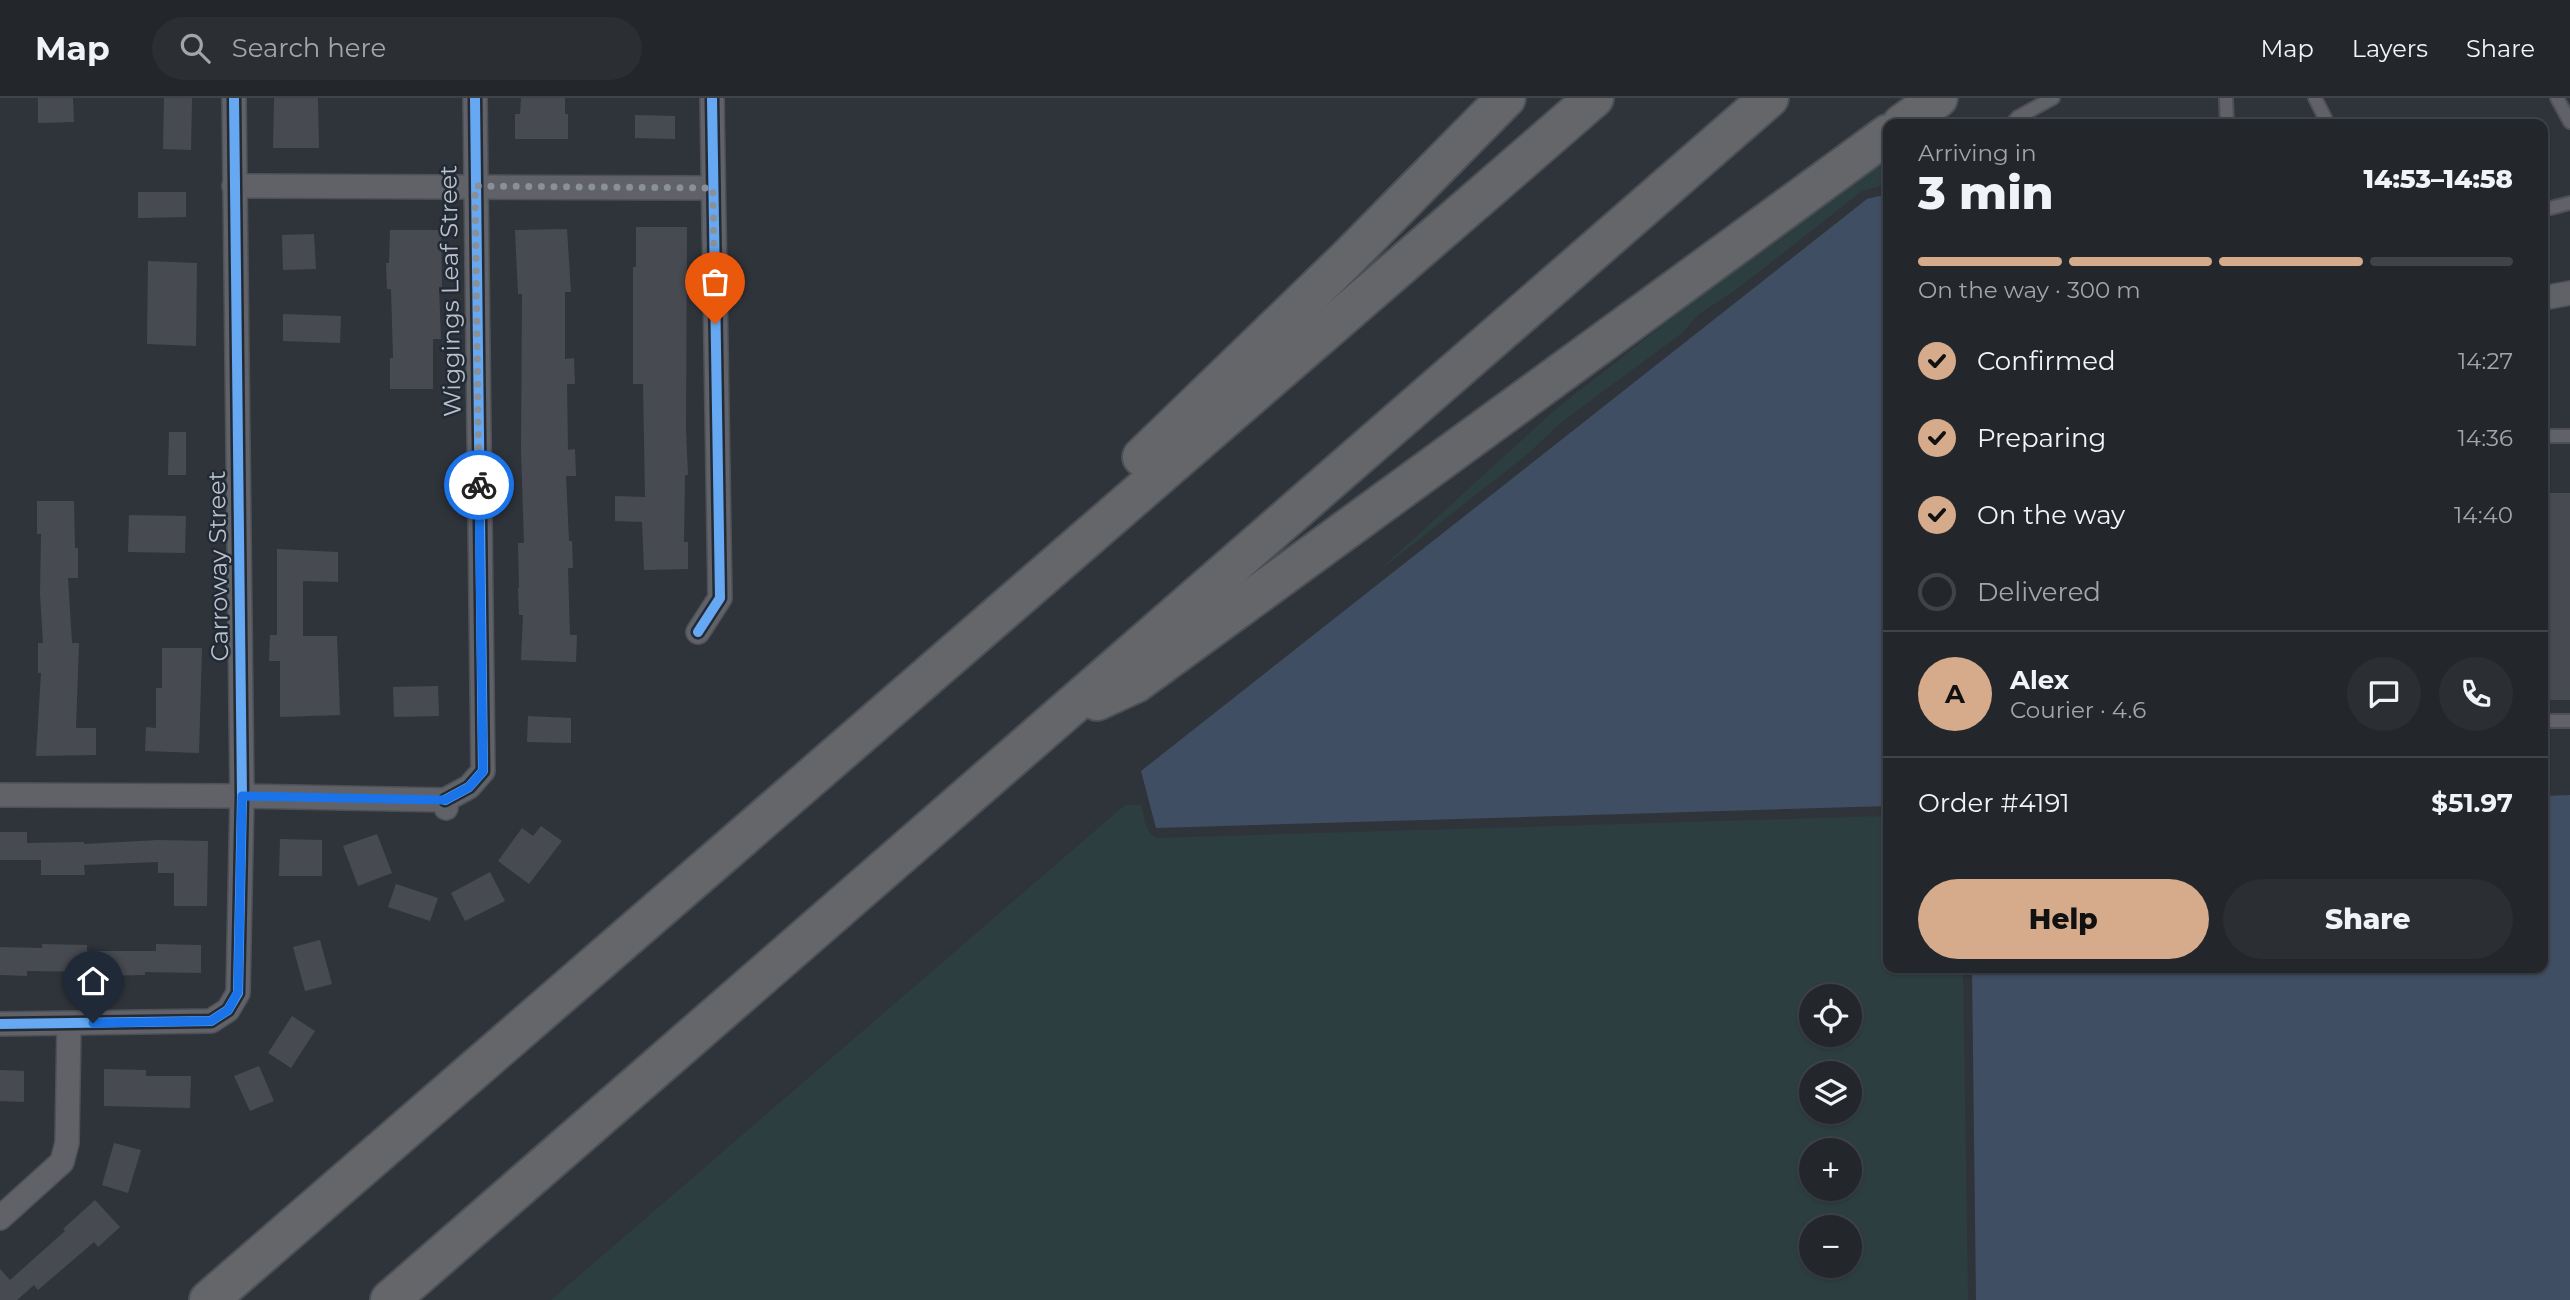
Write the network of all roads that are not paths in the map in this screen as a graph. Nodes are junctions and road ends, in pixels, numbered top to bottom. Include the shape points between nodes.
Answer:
1 (234, 98) edge
2 (475, 98) edge
3 (712, 98) edge
4 (1506, 98) edge
5 (1594, 98) edge
6 (1769, 98) edge
7 (1938, 98) edge
8 (2053, 98) edge
9 (2226, 98) edge
10 (2315, 98) edge
11 (2557, 98) edge
12 (1909, 119) edge
13 (2016, 119) edge
14 (2227, 119) edge
15 (2326, 119) edge
16 (2570, 122) edge
17 (1883, 138) edge
18 (234, 186) junction
19 (475, 186) junction
20 (713, 188) junction
21 (2570, 203) edge
22 (2548, 208) edge
23 (2570, 293) edge
24 (2548, 297) edge
25 (2548, 436) edge
26 (2570, 436) edge
27 (698, 632) dead end
28 (2548, 720) edge
29 (873, 721) junction
30 (2570, 721) edge
31 (1050, 722) junction
32 (0, 795) edge
33 (242, 796) junction
34 (0, 1024) edge
35 (69, 1024) junction
36 (0, 1218) edge
37 (208, 1300) edge
38 (390, 1300) edge

1 - 18 street, Carroway Street
2 - 19 street, Wiggings Leaf Street
3 - 20 street
4 - 29 highway
5 - 29 highway
6 - 31 highway
7 - 12 highway
8 - 13 lane
9 - 14 lane
10 - 15 lane
11 - 16 lane
17 - 31 highway via 1136,683
18 - 19 street
18 - 33 street, Carroway Street
19 - 20 street
19 - 33 street, Wiggings Leaf Street via 483,771 446,804
20 - 27 street via 720,598
21 - 22 lane
23 - 24 street
25 - 26 lane
28 - 30 lane
29 - 37 highway
31 - 38 highway
32 - 33 street
33 - 35 street, Carroway Street via 238,992 228,1010 211,1021
34 - 35 street
35 - 36 street via 67,1143 62,1162

